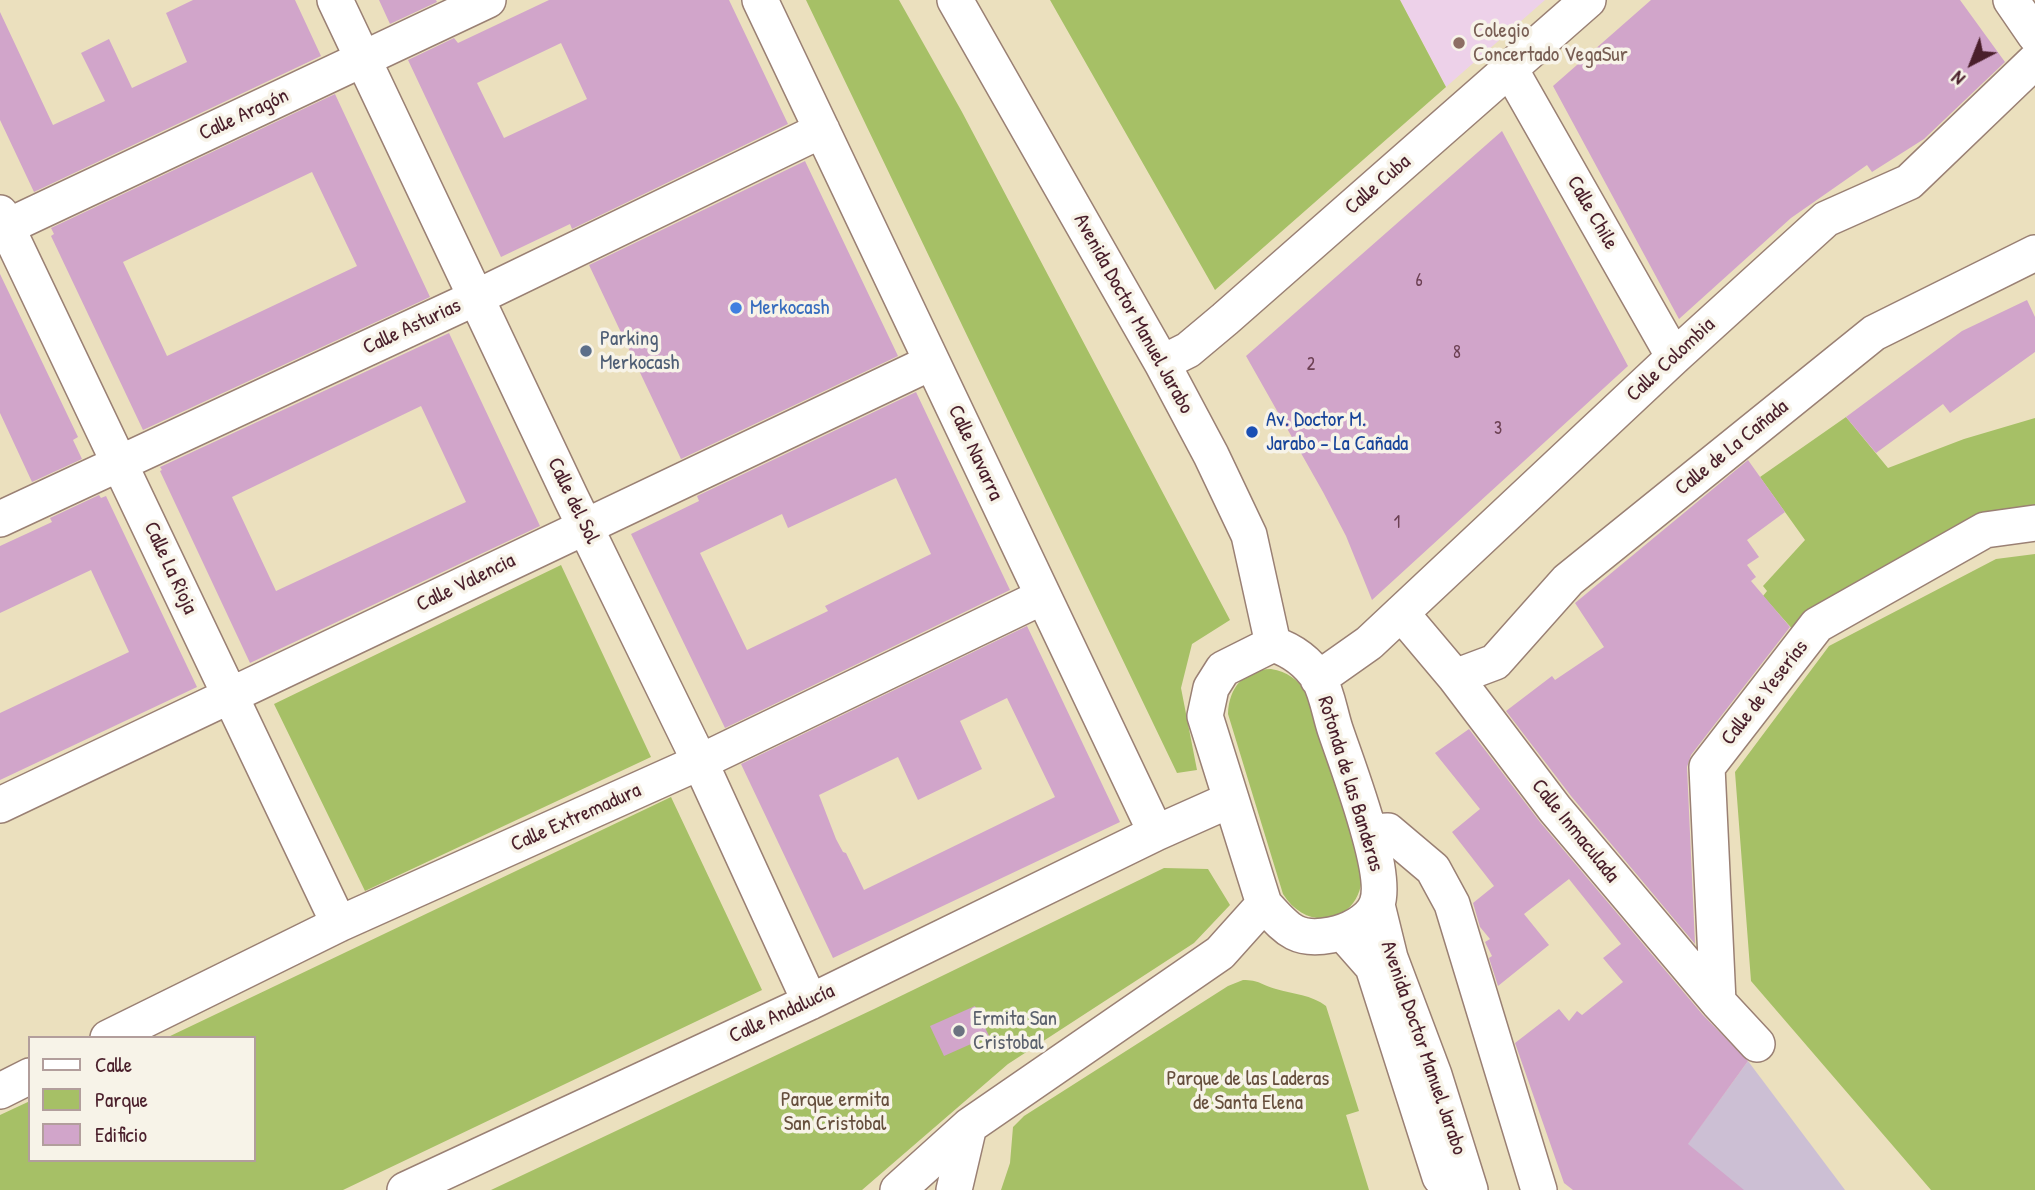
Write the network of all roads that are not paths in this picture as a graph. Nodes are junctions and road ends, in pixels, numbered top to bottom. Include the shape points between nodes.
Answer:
1 (334, 0) edge
2 (488, 0) edge
3 (760, 0) edge
4 (955, 0) edge
5 (1588, 0) edge
6 (2011, 0) edge
7 (2035, 35) edge
8 (364, 59) junction
9 (2035, 61) edge
10 (1510, 69) junction
11 (822, 131) junction
12 (2, 224) edge
13 (2035, 253) edge
14 (475, 298) junction
15 (1674, 356) junction
16 (932, 362) junction
17 (1162, 363) junction
18 (120, 463) junction
19 (0, 519) edge
20 (2035, 523) edge
21 (584, 526) junction
22 (1042, 597) junction
23 (1401, 613) junction
24 (1273, 644) junction
25 (1455, 677) junction
26 (1318, 678) junction
27 (232, 697) junction
28 (700, 762) junction
29 (1230, 800) junction
30 (0, 805) edge
31 (1369, 832) junction
32 (1156, 833) junction
33 (1264, 904) junction
34 (1377, 905) junction
35 (339, 924) junction
36 (1343, 933) junction
37 (810, 1002) junction
38 (1718, 1002) junction
39 (112, 1036) edge
40 (1758, 1044) dead end
41 (28, 1077) edge
42 (0, 1091) edge
43 (969, 1126) junction
44 (405, 1190) edge
45 (898, 1190) edge
46 (954, 1190) edge
47 (1444, 1190) edge
48 (1470, 1190) edge
49 (1539, 1190) edge

1 - 8 street, Calle del Sol
2 - 8 street, Calle Aragón
3 - 11 street, Calle Navarra
4 - 17 street, Avenida Doctor Manuel Jarabo
5 - 10 street, Calle Cuba
6 - 7 street
8 - 12 street, Calle Aragón
8 - 14 street, Calle del Sol
9 - 15 street, Calle Colombia via 1909,182 1826,219
10 - 15 street, Calle Chile
10 - 17 street, Calle Cuba via 1225,319 1188,350
11 - 14 street, Calle Asturias
11 - 16 street, Calle Navarra
12 - 18 street, Calle La Rioja
13 - 25 street, Calle de La Cañada via 1874,333 1568,580 1495,662
14 - 18 street, Calle Asturias
14 - 21 street, Calle del Sol
15 - 23 street, Calle Colombia
16 - 21 street, Calle Valencia
16 - 22 street, Calle Navarra
17 - 24 street, Avenida Doctor Manuel Jarabo via 1249,535
18 - 19 street, Calle Asturias
18 - 27 street, Calle La Rioja
20 - 38 street, Calle de Yeserías via 1985,530 1817,625 1707,767
21 - 27 street, Calle Valencia
21 - 28 street, Calle del Sol
22 - 28 street, Calle Extremadura
22 - 32 street, Calle Navarra
23 - 25 street, Calle Inmaculada
23 - 26 street, Calle Colombia via 1369,643
24 - 26 street, Rotonda de las Banderas via 1292,651
24 - 29 street via 1223,669 1211,688 1205,716
25 - 38 street, Calle Inmaculada via 1555,809
26 - 31 street, Rotonda de las Banderas
27 - 30 street, Calle Valencia
27 - 35 street, Calle La Rioja
28 - 35 street, Calle Extremadura
28 - 37 street, Calle del Sol
29 - 32 street
29 - 33 street
31 - 34 street, Rotonda de las Banderas via 1380,883
31 - 49 street via 1388,831 1433,869 1452,904
32 - 37 street, Calle Andalucía
33 - 36 street via 1286,928 1311,939
33 - 43 street via 1220,953
34 - 36 street via 1363,922
34 - 48 street, Avenida Doctor Manuel Jarabo via 1390,958
35 - 39 street, Calle Extremadura
36 - 47 street, Avenida Doctor Manuel Jarabo via 1373,967
37 - 44 street, Calle Andalucía
38 - 40 street, Calle Inmaculada
41 - 42 street
43 - 45 street
43 - 46 street

